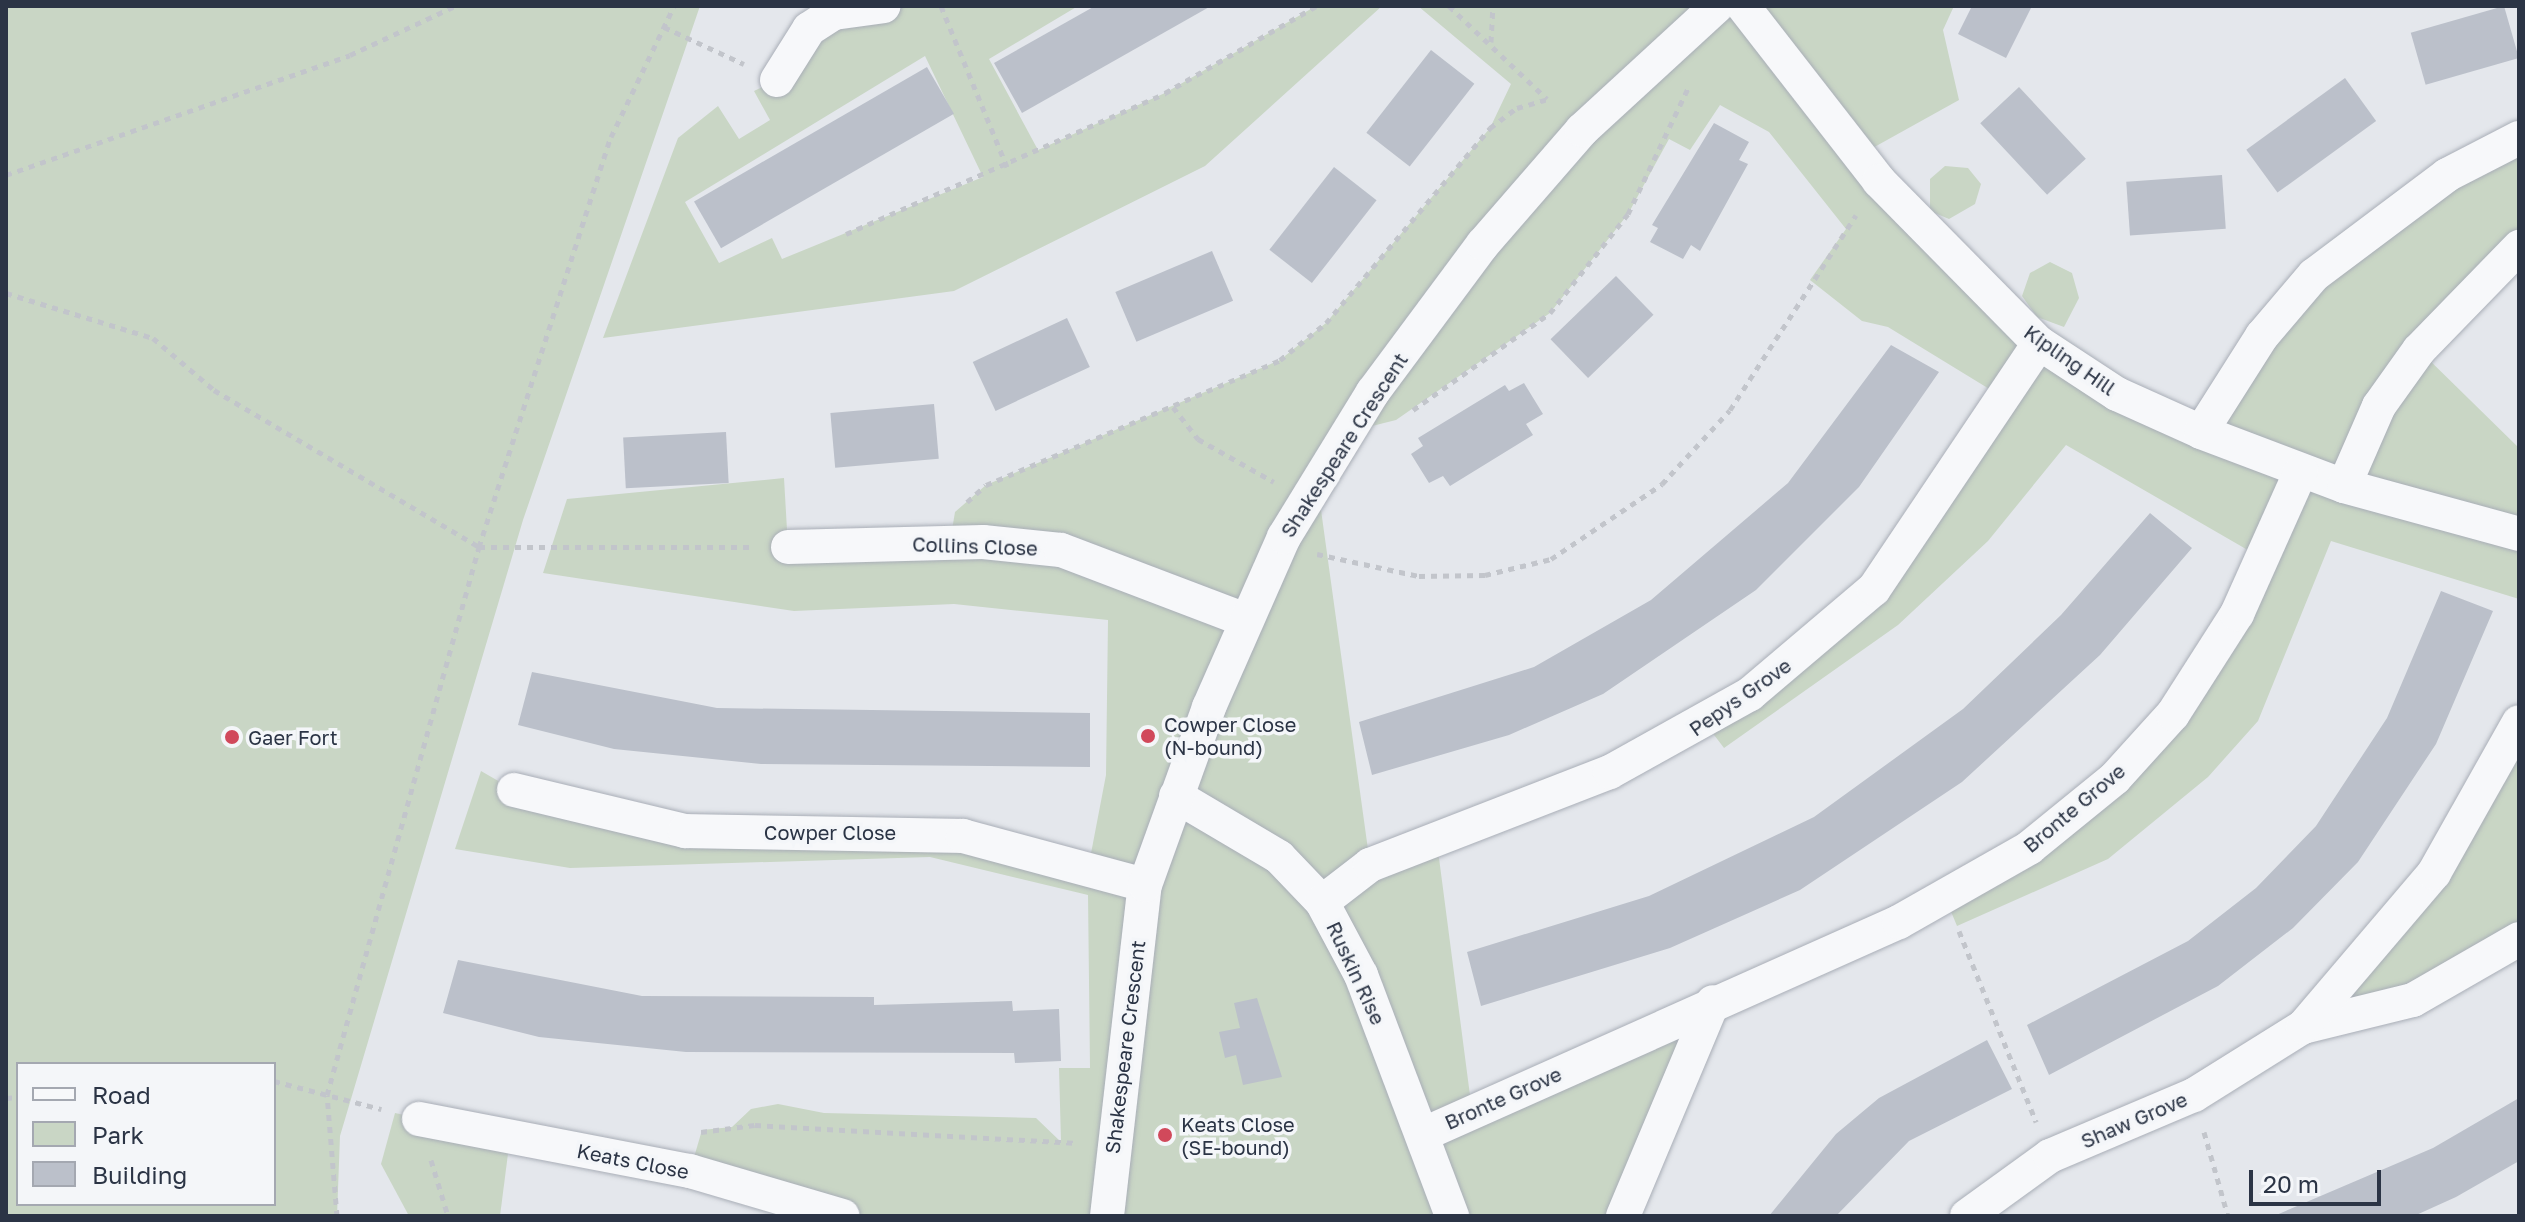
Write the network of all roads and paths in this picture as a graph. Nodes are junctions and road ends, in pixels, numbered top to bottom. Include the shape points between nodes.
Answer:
1 (455, 6) edge
2 (674, 6) edge
3 (884, 6) edge
4 (941, 6) edge
5 (1316, 6) edge
6 (1449, 6) edge
7 (1493, 6) edge
8 (1717, 6) edge
9 (1743, 6) edge
10 (664, 27) junction
11 (1491, 43) junction
12 (777, 80) joint
13 (1690, 82) dead end
14 (1548, 99) junction
15 (1582, 130) junction
16 (2519, 138) edge
17 (1007, 167) junction
18 (6, 175) edge
19 (1879, 181) junction
20 (846, 234) dead end
21 (2519, 247) edge
22 (6, 293) edge
23 (2039, 343) junction
24 (1173, 407) junction
25 (1408, 412) dead end
26 (2201, 432) junction
27 (2301, 471) junction
28 (2344, 486) junction
29 (1305, 499) junction
30 (2519, 534) edge
31 (1284, 537) junction
32 (951, 542) junction
33 (479, 547) junction
34 (788, 547) joint
35 (1245, 620) junction
36 (2519, 722) edge
37 (514, 790) dead end
38 (1176, 796) junction
39 (1145, 885) junction
40 (1945, 897) junction
41 (1322, 902) junction
42 (2519, 939) edge
43 (1713, 1002) junction
44 (2303, 1027) junction
45 (276, 1082) edge
46 (327, 1095) junction
47 (2194, 1095) junction
48 (419, 1119) junction
49 (1424, 1134) junction
50 (1113, 1143) junction
51 (2050, 1156) junction
52 (690, 1171) junction
53 (337, 1216) edge
54 (448, 1216) edge
55 (843, 1216) edge
56 (1107, 1216) edge
57 (1452, 1216) edge
58 (1623, 1216) edge
59 (1967, 1216) edge
60 (2228, 1216) edge

1 - 18 path via 350,55
2 - 10 path
3 - 12 street via 834,13 809,29
4 - 17 path
5 - 17 path via 1165,93
6 - 11 path
7 - 11 path
8 - 15 street, Shakespeare Crescent
9 - 19 street, Kipling Hill
10 - 12 path
10 - 33 path via 611,137
11 - 14 path
13 - 25 path via 1628,214 1550,313
14 - 15 path
14 - 24 path via 1517,108 1490,128 1326,323 1280,360
15 - 29 street, Shakespeare Crescent via 1483,244 1373,392
16 - 26 street via 2434,183 2314,275 2262,336
17 - 20 path
19 - 23 street, Kipling Hill
19 - 31 path via 1730,410 1662,484 1551,559 1485,575 1419,576 1331,562
21 - 28 street via 2419,350 2379,406
22 - 33 path via 153,338 214,390
23 - 26 street, Kipling Hill via 2117,394
23 - 41 street, Pepys Grove via 1874,589 1750,694 1610,772 1370,865
24 - 29 path via 1198,439
24 - 32 path via 986,485 955,512
26 - 27 street, Kipling Hill
27 - 28 street, Kipling Hill
27 - 40 street, Bronte Grove via 2237,614 2173,714 2115,778 2029,848
28 - 30 street, Kipling Hill
29 - 31 street, Shakespeare Crescent
31 - 35 street, Shakespeare Crescent
32 - 34 street, Collins Close
32 - 35 street, Collins Close via 1061,550
33 - 34 path
33 - 46 path
35 - 38 street, Shakespeare Crescent
36 - 44 street, Shaw Grove via 2434,873
37 - 39 street, Cowper Close via 685,831 963,836
38 - 39 street, Shakespeare Crescent
38 - 41 street, Ruskin Rise via 1279,857
39 - 50 street, Shakespeare Crescent
40 - 43 street, Bronte Grove
40 - 51 path
41 - 49 street, Ruskin Rise via 1361,975
42 - 44 street, Shaw Grove via 2413,1000
43 - 49 street, Bronte Grove
43 - 58 street
44 - 47 street, Shaw Grove
45 - 46 path
46 - 48 path
46 - 53 path
47 - 51 street, Shaw Grove
47 - 60 path
48 - 52 street, Keats Close
48 - 54 path
49 - 57 street, Ruskin Rise
50 - 52 path via 755,1125 702,1130
50 - 56 street, Shakespeare Crescent
51 - 59 street, Shaw Grove
52 - 55 street, Keats Close

